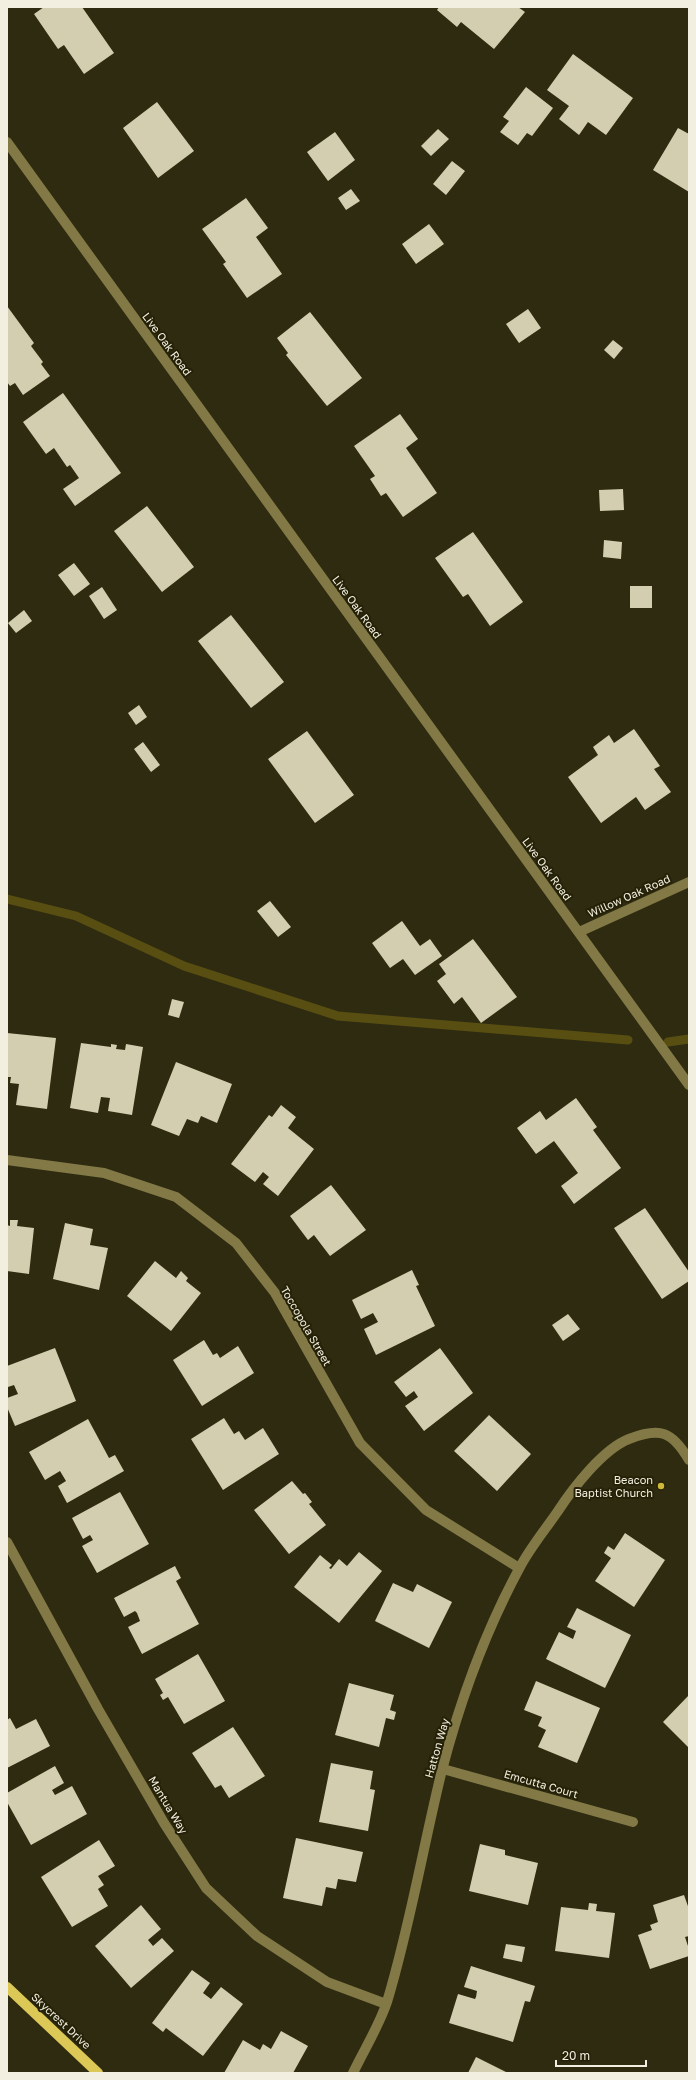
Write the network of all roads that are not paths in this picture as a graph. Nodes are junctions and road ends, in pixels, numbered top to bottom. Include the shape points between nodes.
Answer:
1 (7, 142) edge
2 (689, 882) edge
3 (579, 932) junction
4 (689, 1085) edge
5 (7, 1160) edge
6 (689, 1460) edge
7 (7, 1542) edge
8 (519, 1568) junction
9 (443, 1769) junction
10 (633, 1822) dead end
11 (7, 1987) edge
12 (386, 2004) junction
13 (98, 2073) edge
14 (353, 2073) edge

1 - 3 street, Live Oak Road via 457,767
2 - 3 street, Willow Oak Road
3 - 4 street, Live Oak Road
5 - 8 street, Toccopola Street via 104,1173 176,1197 236,1243 275,1293 360,1443 426,1510
6 - 8 street, Hatton Way via 682,1447 665,1433 647,1432 623,1442 604,1456 570,1493
7 - 12 street, Mantua Way via 98,1709 164,1823 206,1888 257,1936 327,1982
8 - 9 street, Hatton Way via 486,1640 460,1709
9 - 10 street, Emcutta Court
9 - 12 street, Hatton Way
11 - 13 main road, Skycrest Drive
12 - 14 street, Hatton Way

